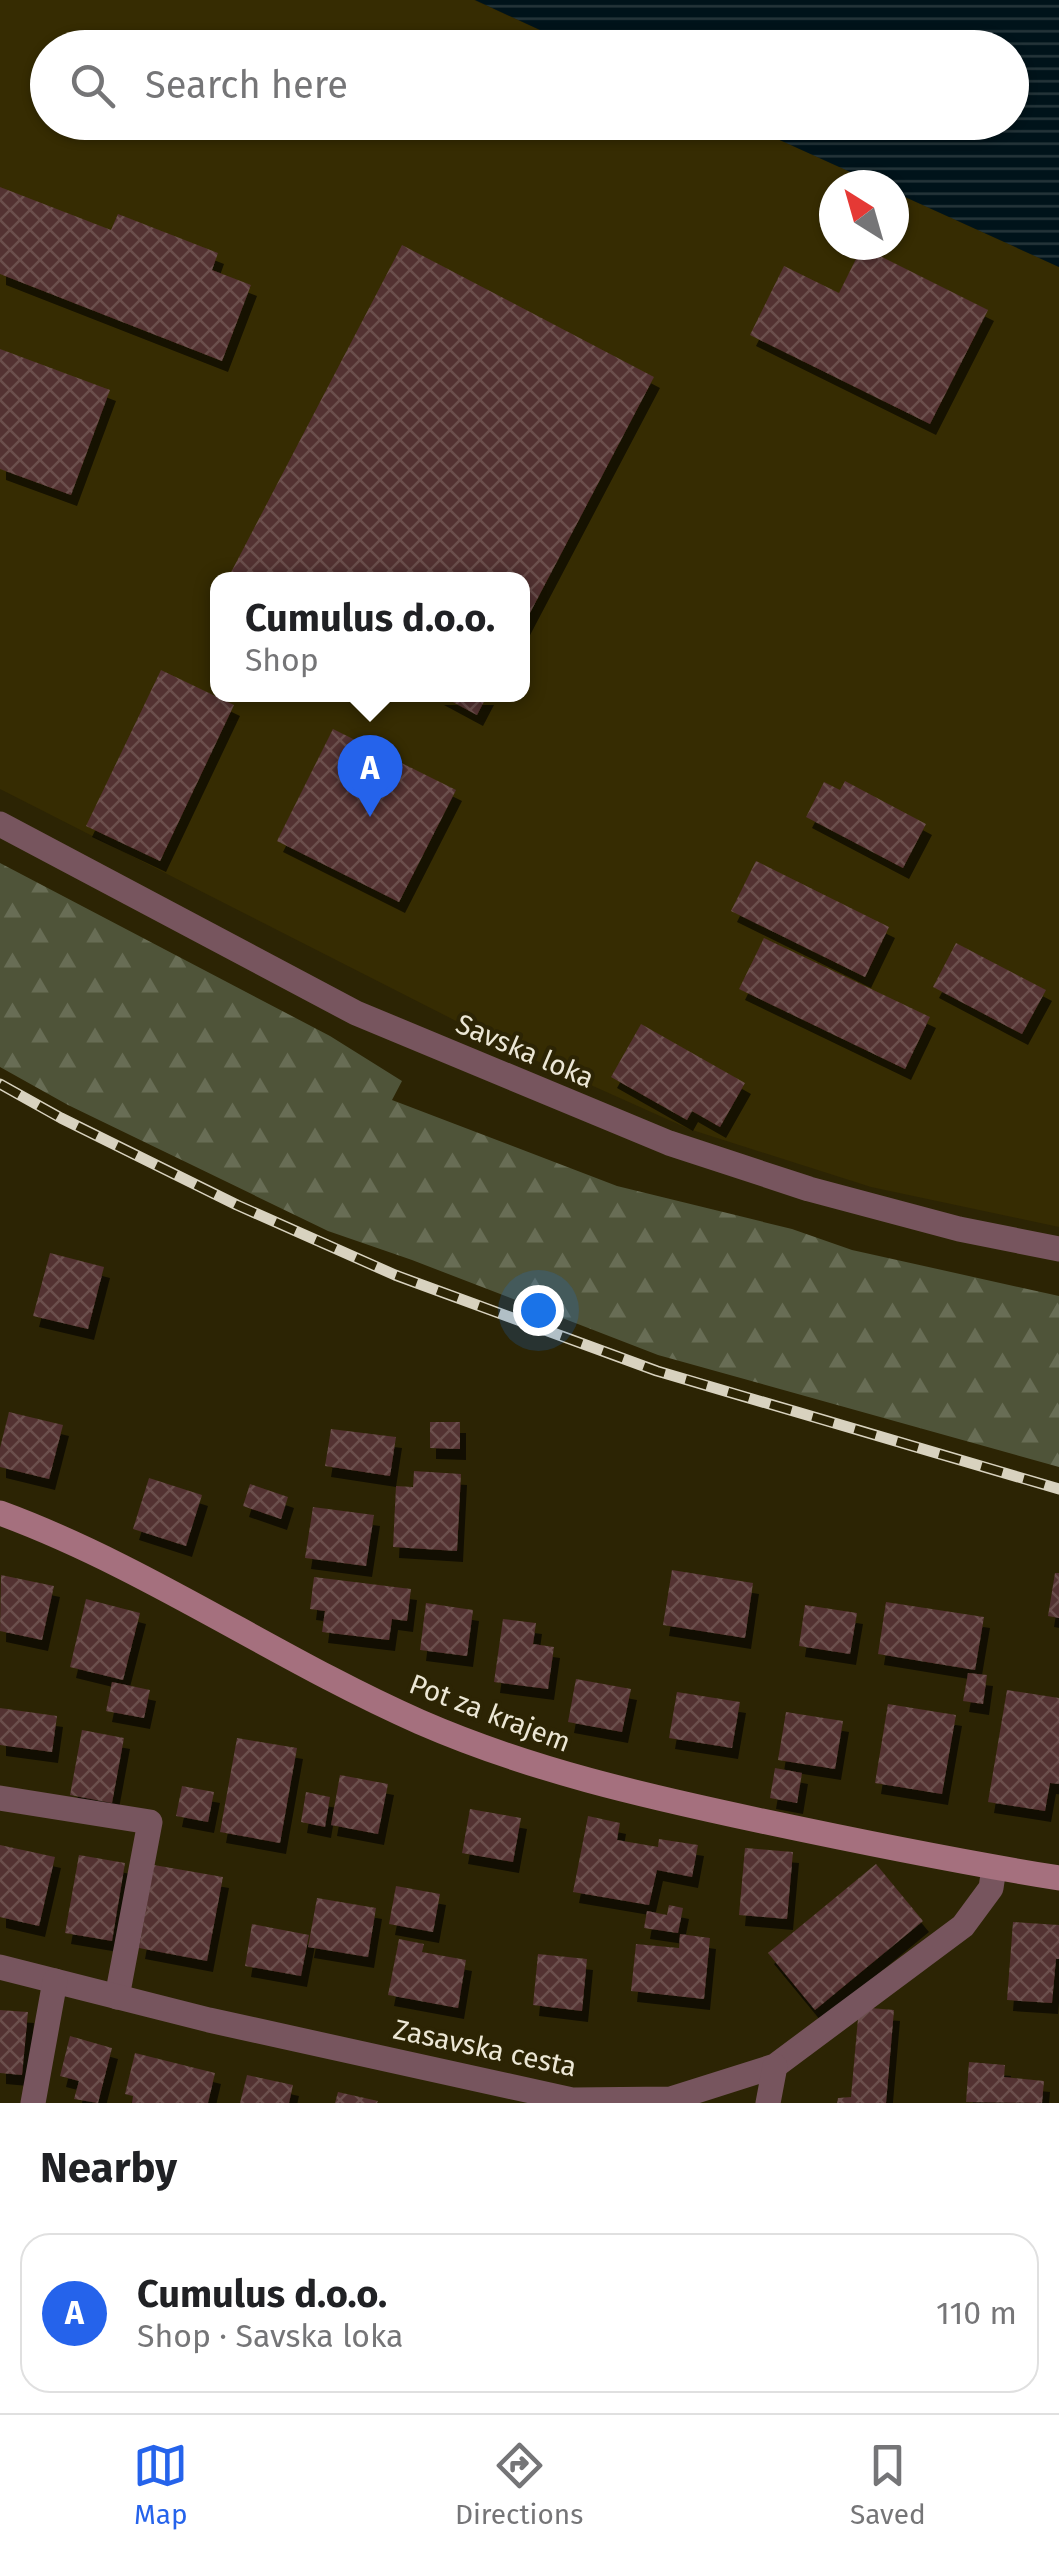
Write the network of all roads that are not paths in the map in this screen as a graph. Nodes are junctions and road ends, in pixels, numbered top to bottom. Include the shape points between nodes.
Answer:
1 (0, 824) edge
2 (1059, 1250) edge
3 (0, 1513) edge
4 (0, 1798) edge
5 (994, 1868) junction
6 (1059, 1878) edge
7 (0, 1967) edge
8 (55, 1981) junction
9 (117, 1997) junction
10 (775, 2066) junction
11 (33, 2103) edge
12 (768, 2103) edge

1 - 2 street, Savska loka via 356,1013 669,1143 809,1189
3 - 5 street, Pot za krajem via 489,1750 669,1801
4 - 9 street via 150,1822
5 - 6 street
5 - 10 street, Zasavska cesta via 990,1888 963,1926
7 - 8 street, Zasavska cesta
8 - 9 street, Zasavska cesta
8 - 11 street
9 - 10 street, Zasavska cesta via 572,2100 671,2099
10 - 12 street

